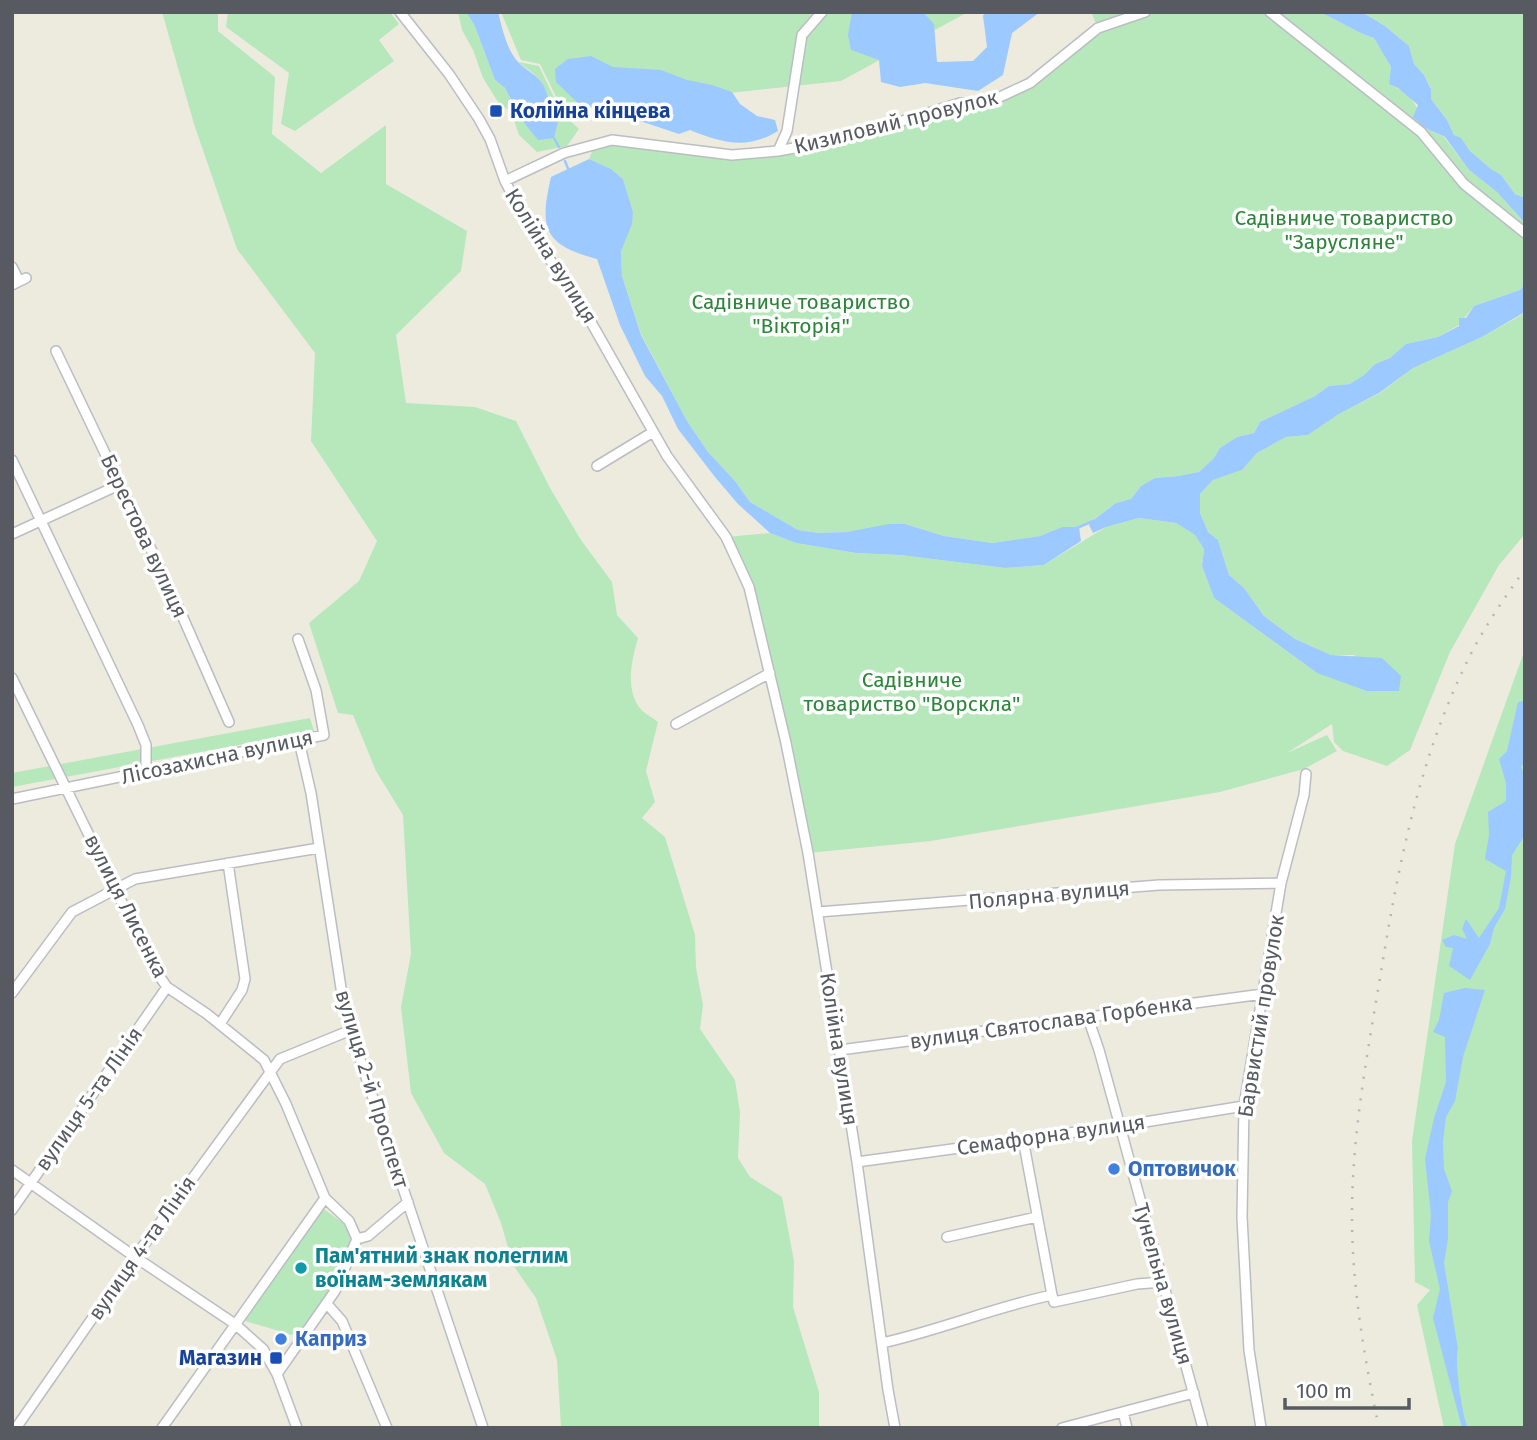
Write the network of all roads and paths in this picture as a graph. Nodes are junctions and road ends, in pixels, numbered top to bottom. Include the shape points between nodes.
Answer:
1 (400, 12) edge
2 (822, 12) edge
3 (1145, 12) edge
4 (1270, 12) edge
5 (778, 151) junction
6 (505, 181) junction
7 (1525, 233) edge
8 (12, 267) edge
9 (19, 281) edge
10 (56, 351) dead end
11 (653, 432) junction
12 (12, 460) edge
13 (597, 466) dead end
14 (121, 484) junction
15 (42, 519) junction
16 (12, 534) edge
17 (298, 639) dead end
18 (770, 673) junction
19 (12, 678) edge
20 (229, 722) dead end
21 (676, 724) dead end
22 (299, 741) junction
23 (146, 772) junction
24 (1306, 774) dead end
25 (67, 788) junction
26 (12, 799) edge
27 (319, 848) junction
28 (228, 863) junction
29 (1281, 883) junction
30 (116, 887) junction
31 (818, 912) junction
32 (167, 987) junction
33 (12, 993) edge
34 (1263, 995) junction
35 (1088, 1018) junction
36 (220, 1024) junction
37 (351, 1030) junction
38 (840, 1050) junction
39 (270, 1071) junction
40 (1244, 1106) junction
41 (1120, 1126) junction
42 (1023, 1139) junction
43 (857, 1162) junction
44 (12, 1170) edge
45 (31, 1183) junction
46 (325, 1198) junction
47 (408, 1202) junction
48 (12, 1210) edge
49 (1037, 1217) junction
50 (947, 1237) dead end
51 (357, 1239) junction
52 (135, 1257) junction
53 (1163, 1282) junction
54 (1052, 1295) junction
55 (327, 1304) junction
56 (235, 1324) junction
57 (882, 1343) junction
58 (277, 1374) junction
59 (1194, 1393) junction
60 (1124, 1412) junction
61 (1202, 1427) edge
62 (16, 1428) edge
63 (162, 1428) edge
64 (297, 1428) edge
65 (387, 1428) edge
66 (483, 1428) edge
67 (895, 1428) edge
68 (1062, 1428) edge
69 (1128, 1428) edge
70 (1261, 1428) edge

1 - 6 street, Колійна вулиця via 479,119
2 - 5 street via 802,35 787,131
3 - 5 street, Кизиловий провулок via 1098,28 1030,83 987,103 960,103 848,138
4 - 7 street via 1421,132 1464,184
5 - 6 street, Кизиловий провулок via 732,155 612,140 564,153
6 - 11 street, Колійна вулиця
8 - 9 street
10 - 14 street, Берестова вулиця
11 - 13 street
11 - 18 street, Колійна вулиця via 726,537 749,587
12 - 15 street
14 - 15 street
14 - 20 street, Берестова вулиця
15 - 16 street
15 - 23 street via 138,725 146,745
17 - 22 street, Лісозахисна вулиця via 316,691 324,736
18 - 21 street
18 - 31 street, Колійна вулиця
19 - 25 street, вулиця Лисенка
22 - 23 street, Лісозахисна вулиця
22 - 27 street, вулиця 2-й Проспект
23 - 25 street, Лісозахисна вулиця
24 - 29 street, Барвистий провулок
25 - 26 street, Лісозахисна вулиця
25 - 30 street, вулиця Лисенка
27 - 28 street
27 - 37 street, вулиця 2-й Проспект via 335,960
28 - 30 street via 135,879
28 - 36 street via 245,979
29 - 31 street, Полярна вулиця via 1158,886
29 - 34 street, Барвистий провулок
30 - 32 street, вулиця Лисенка
30 - 33 street via 72,912
31 - 38 street, Колійна вулиця
32 - 36 street, вулиця Лисенка
32 - 45 street, вулиця 5-та Лінія
34 - 35 street, вулиця Святослава Горбенка
34 - 40 street, Барвистий провулок
35 - 38 street, вулиця Святослава Горбенка
35 - 41 street, Тунельна вулиця
36 - 39 street, вулиця Лисенка via 264,1060
37 - 39 street, вулиця 4-та Лінія via 285,1055
37 - 47 street, вулиця 2-й Проспект
38 - 43 street, Колійна вулиця
39 - 46 street, вулиця Лисенка
39 - 52 street, вулиця 4-та Лінія
40 - 41 street, Семафорна вулиця
40 - 70 street, Барвистий провулок via 1242,1217 1250,1350
41 - 42 street, Семафорна вулиця
41 - 53 street, Тунельна вулиця
42 - 43 street, Семафорна вулиця
42 - 49 street
43 - 57 street, Колійна вулиця
44 - 45 street
45 - 48 street, вулиця 5-та Лінія
45 - 52 street
46 - 51 street, вулиця Лисенка via 349,1222
46 - 56 street
47 - 51 street via 368,1236
47 - 66 street, вулиця 2-й Проспект
49 - 50 street
49 - 54 street
51 - 55 street
52 - 56 street
52 - 62 street, вулиця 4-та Лінія
53 - 54 street via 1054,1302
53 - 59 street, Тунельна вулиця
54 - 57 street
55 - 58 street
55 - 65 street via 342,1321
56 - 58 street via 263,1349
56 - 63 street
57 - 67 street, Колійна вулиця
58 - 64 street
59 - 60 street
59 - 61 street, Тунельна вулиця
60 - 68 street
60 - 69 street

